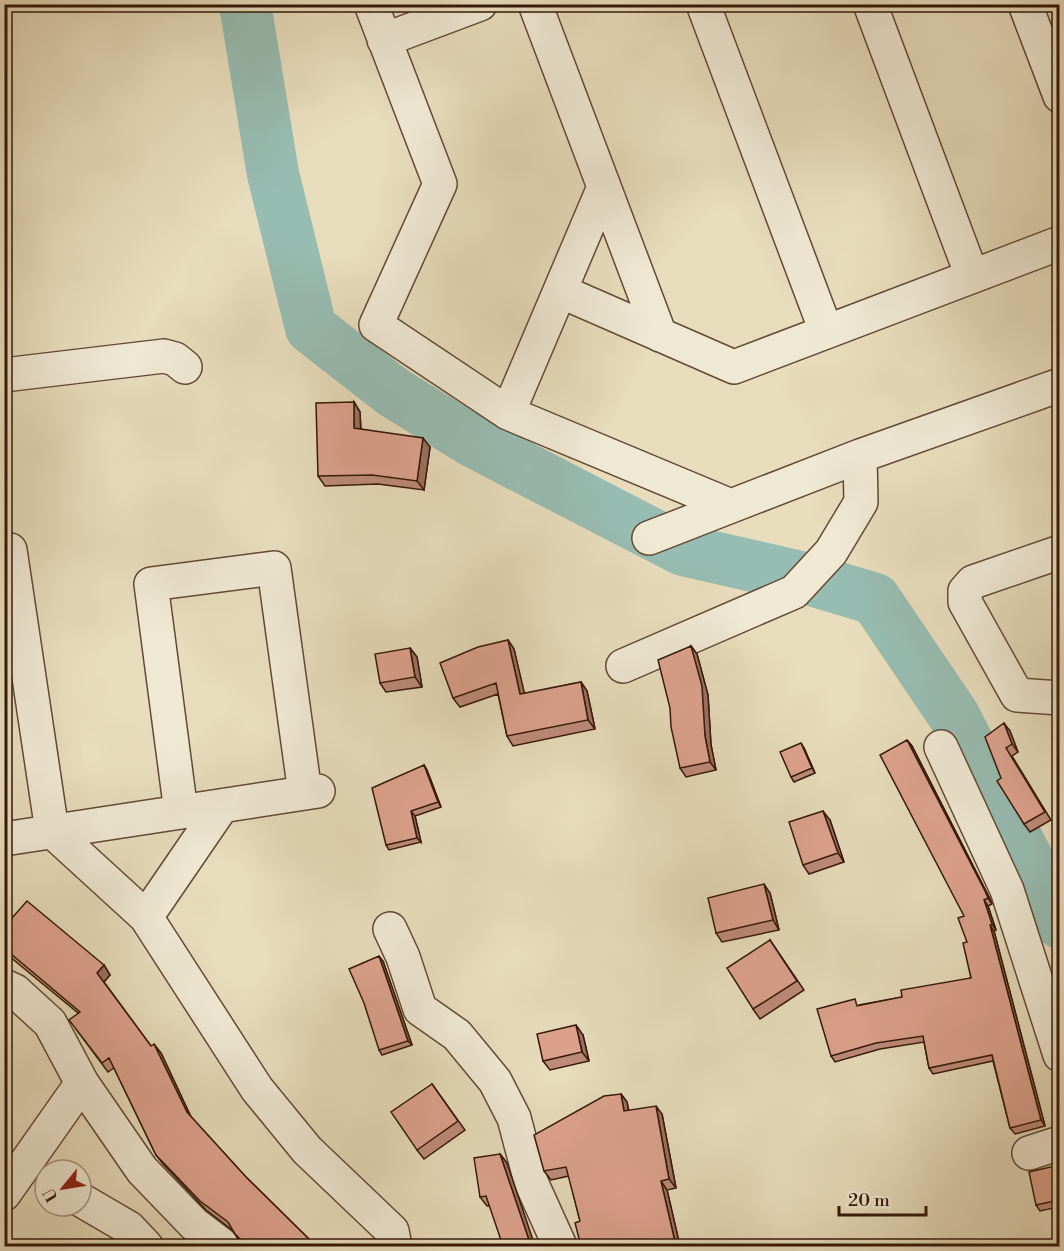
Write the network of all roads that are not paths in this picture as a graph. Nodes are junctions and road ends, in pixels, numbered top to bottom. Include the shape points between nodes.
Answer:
1 (371, 4) edge
2 (480, 4) edge
3 (535, 4) edge
4 (703, 4) edge
5 (870, 4) edge
6 (1025, 4) edge
7 (384, 40) junction
8 (1059, 96) edge
9 (604, 187) junction
10 (1059, 243) edge
11 (972, 276) junction
12 (560, 291) junction
13 (826, 331) junction
14 (660, 335) junction
15 (185, 367) dead end
16 (4, 375) edge
17 (1059, 385) edge
18 (508, 413) junction
19 (860, 456) junction
20 (731, 506) junction
21 (663, 532) dead end
22 (10, 550) dead end
23 (1059, 552) edge
24 (623, 666) dead end
25 (1059, 698) edge
26 (941, 747) dead end
27 (222, 806) junction
28 (181, 812) junction
29 (52, 831) junction
30 (4, 838) edge
31 (146, 917) junction
32 (390, 929) dead end
33 (4, 986) edge
34 (1059, 1055) edge
35 (82, 1083) junction
36 (26, 1159) edge
37 (4, 1194) edge
38 (93, 1207) edge
39 (146, 1246) edge
40 (223, 1246) edge
41 (395, 1246) edge
42 (560, 1246) edge

1 - 7 street
2 - 7 street
3 - 9 street
4 - 13 street
5 - 11 street
6 - 8 street
7 - 18 street via 440,184 376,326
9 - 12 street
9 - 14 street
10 - 11 street
11 - 13 street
12 - 14 street
12 - 18 street
13 - 14 street via 734,367
15 - 16 street via 164,356
17 - 19 street
18 - 20 street
19 - 20 street
19 - 24 street via 861,502 831,552 805,581
20 - 21 street
22 - 29 street
23 - 25 street via 973,582 965,591 965,602 1017,696
26 - 34 street via 1006,890
27 - 28 street
27 - 28 street via 311,792 274,568 152,584
27 - 31 street
28 - 29 street
29 - 30 street
29 - 31 street
31 - 41 street via 257,1089 307,1150 392,1231
32 - 42 street via 420,1009 457,1035 495,1081 514,1118 531,1182
33 - 35 street via 50,1023
35 - 36 street
35 - 40 street via 142,1170 194,1224
36 - 37 street
38 - 39 street via 129,1228

